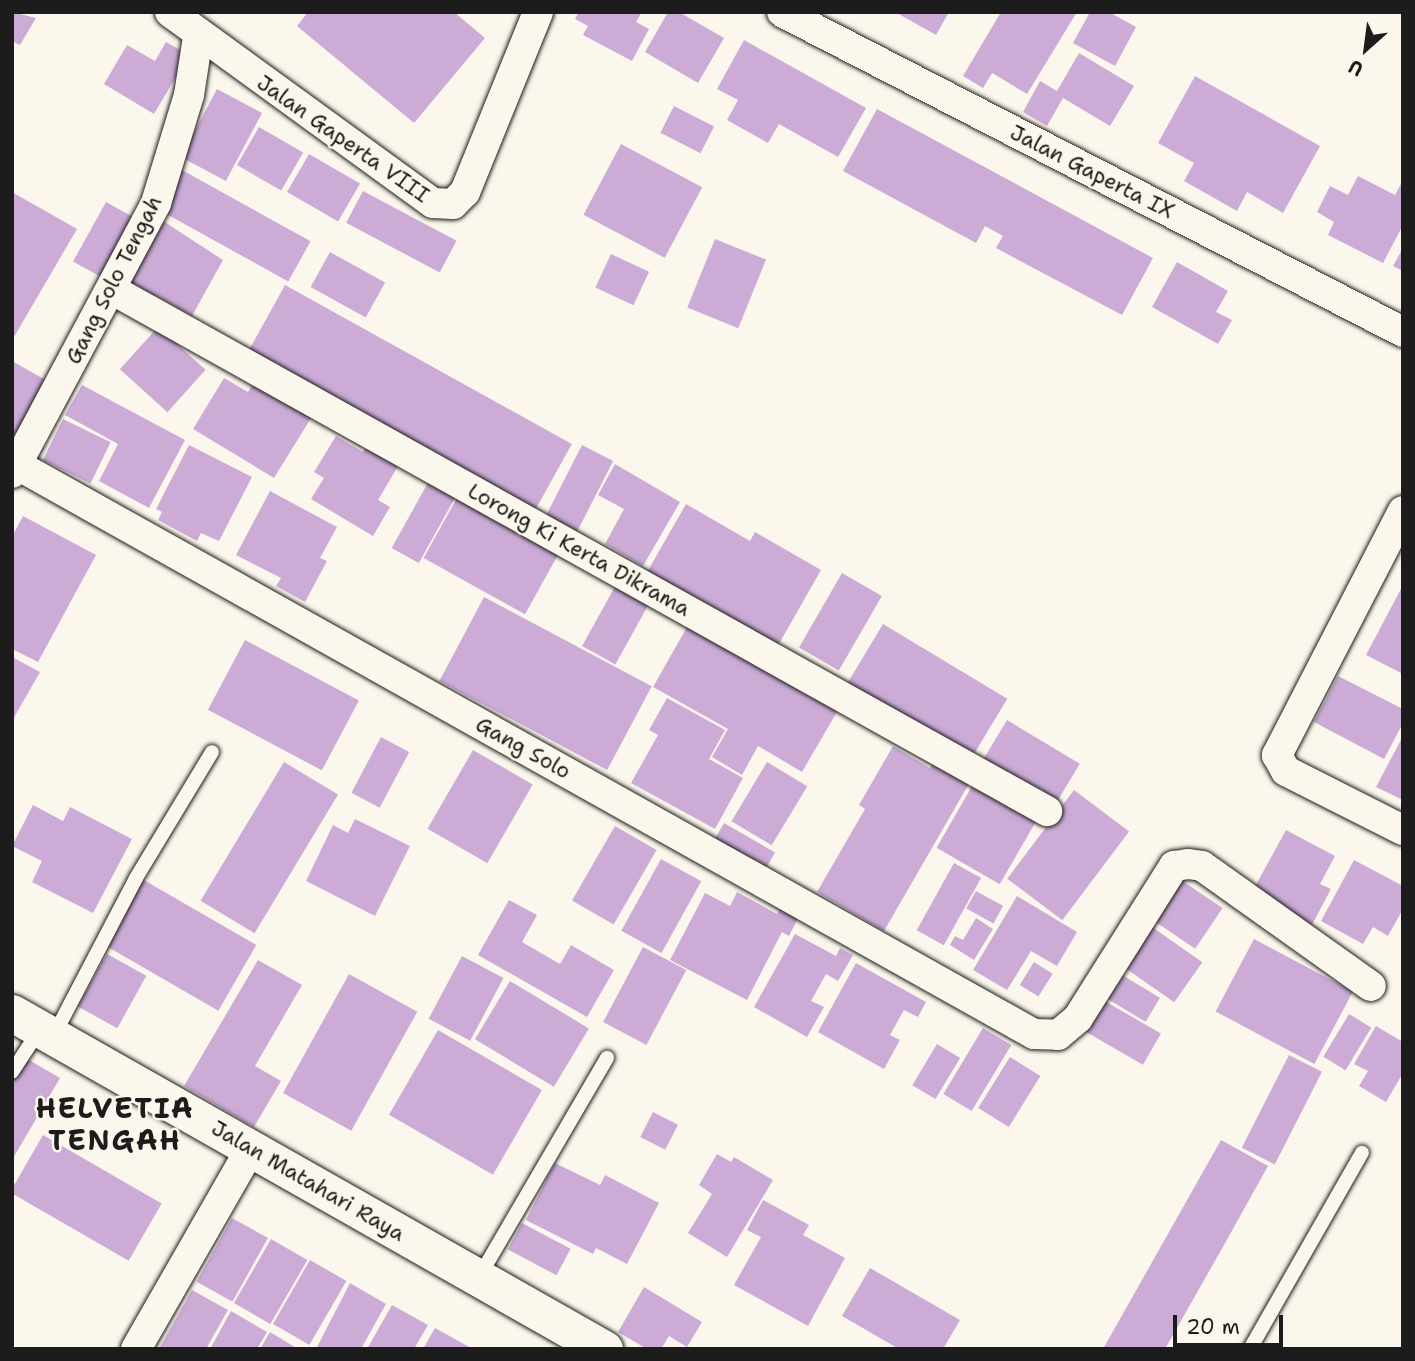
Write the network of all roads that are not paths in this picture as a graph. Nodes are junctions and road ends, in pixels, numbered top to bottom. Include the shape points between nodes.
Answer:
1 (170, 12) edge
2 (538, 12) edge
3 (782, 12) edge
4 (198, 37) junction
5 (111, 289) junction
6 (1403, 332) edge
7 (14, 467) edge
8 (1399, 530) edge
9 (212, 752) dead end
10 (1047, 811) dead end
11 (1403, 830) edge
12 (1371, 986) dead end
13 (35, 1026) edge
14 (607, 1058) dead end
15 (12, 1072) edge
16 (251, 1148) junction
17 (1362, 1153) dead end
18 (479, 1278) junction
19 (136, 1349) edge
20 (604, 1349) edge
21 (1250, 1349) edge

1 - 4 street, Jalan Gaperta VIII
2 - 4 street, Jalan Gaperta VIII via 465,192 453,204 432,203
3 - 6 street, Jalan Gaperta IX
4 - 5 street, Gang Solo Tengah via 189,94 156,203
5 - 7 street, Gang Solo Tengah
5 - 10 street, Lorong Ki Kerta Dikrama
7 - 12 street, Gang Solo via 1034,1034 1058,1035 1078,1018 1174,866 1181,865 1202,866
8 - 11 street via 1282,738 1277,755 1286,771
9 - 13 lane via 136,878
13 - 15 lane
13 - 16 street, Jalan Matahari Raya
14 - 18 lane
16 - 18 street, Jalan Matahari Raya
16 - 19 street
17 - 21 lane
18 - 20 street, Jalan Matahari Raya

